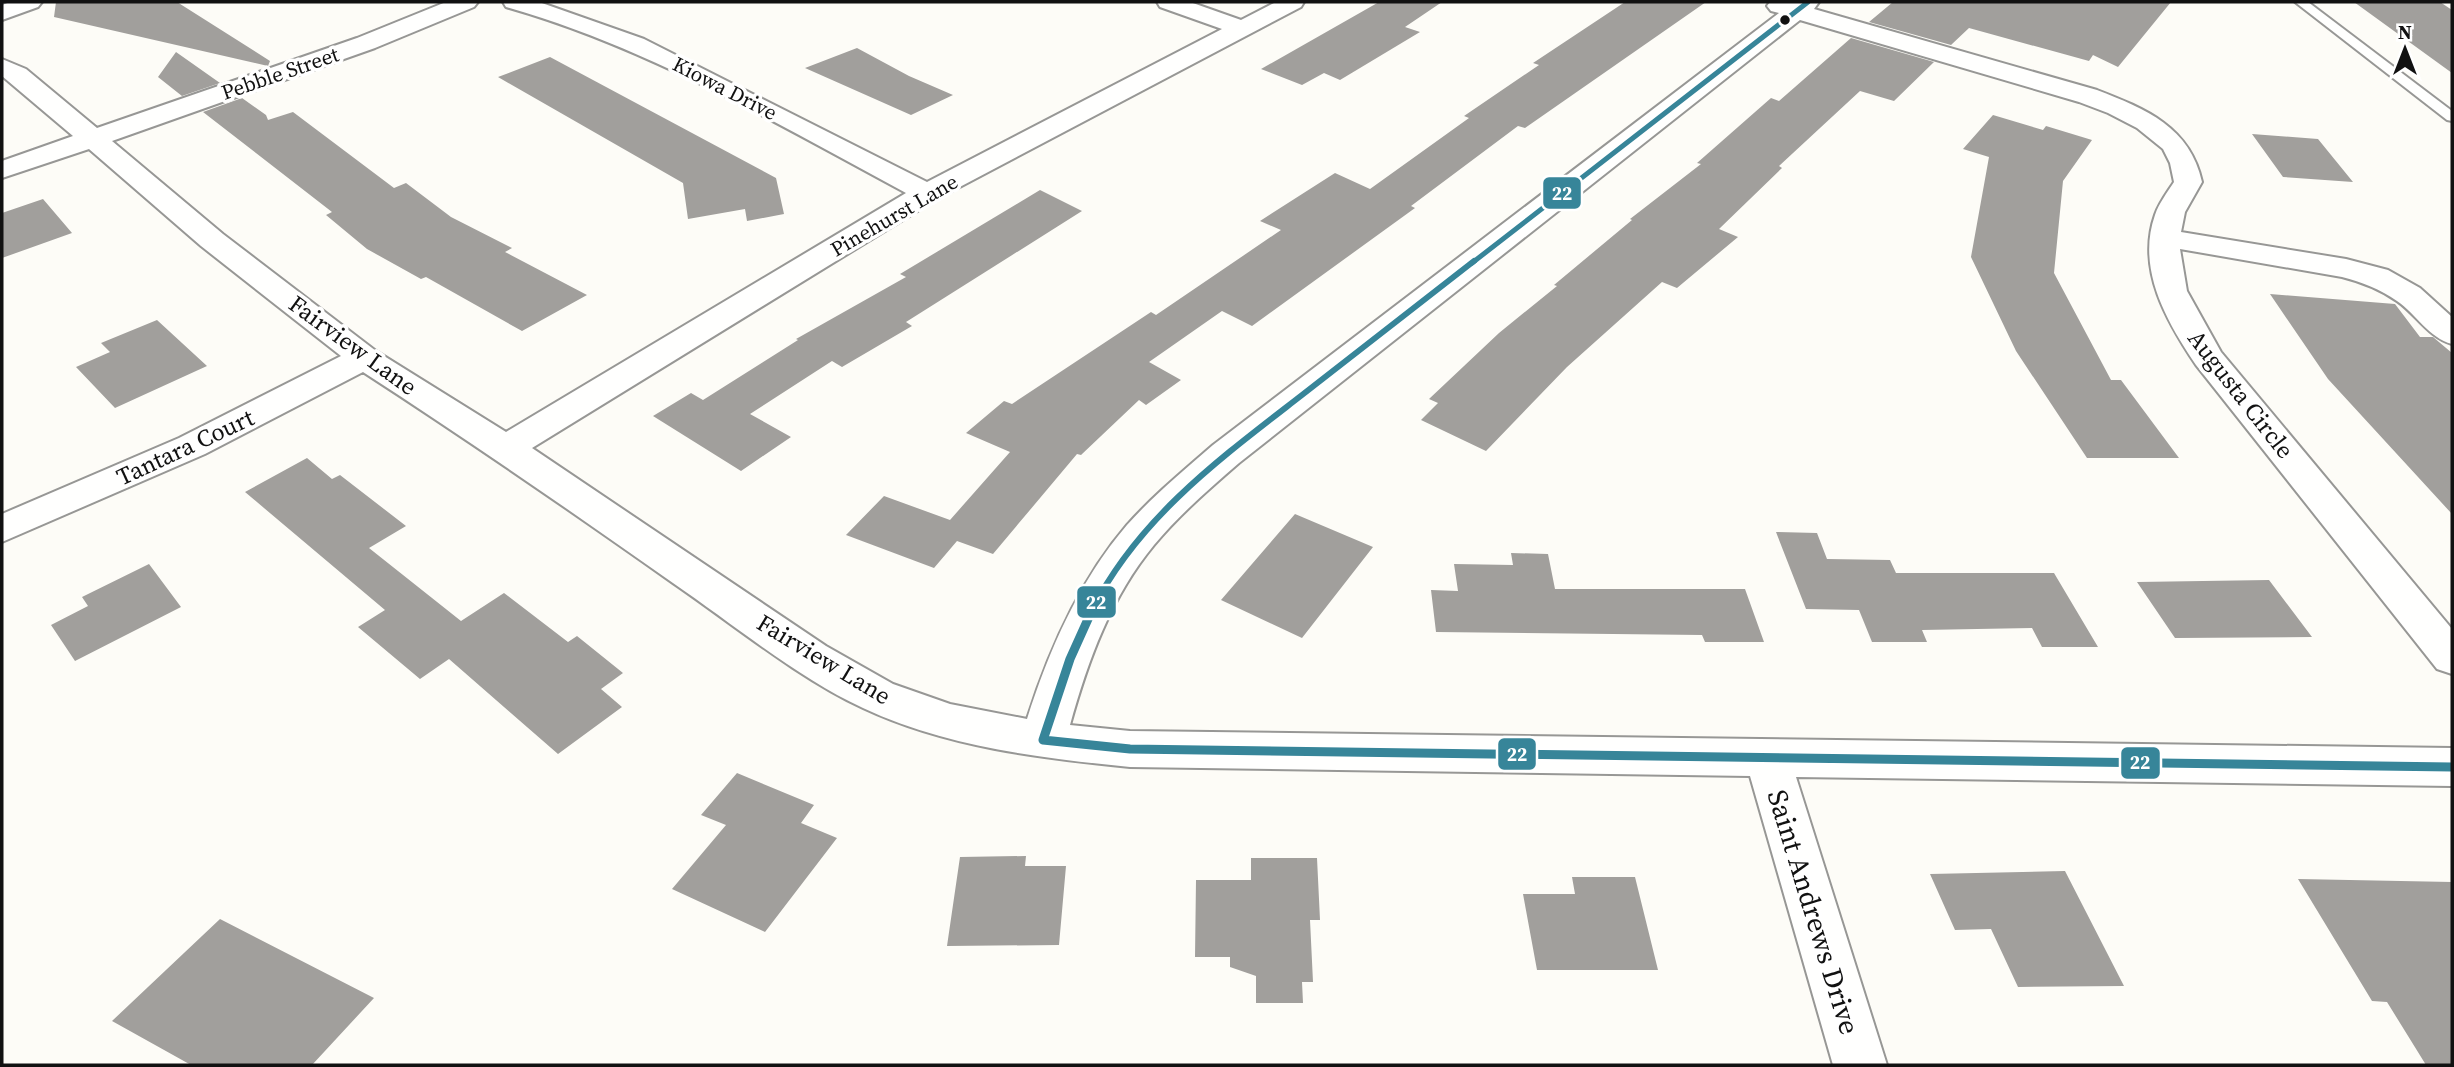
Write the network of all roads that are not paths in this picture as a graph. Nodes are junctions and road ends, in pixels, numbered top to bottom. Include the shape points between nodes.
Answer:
1 (30, 2) edge
2 (466, 2) edge
3 (514, 2) edge
4 (1168, 2) edge
5 (1293, 2) edge
6 (1766, 2) edge
7 (2301, 2) edge
8 (1803, 6) edge
9 (2, 13) edge
10 (1241, 29) junction
11 (2, 66) edge
12 (2452, 117) edge
13 (92, 139) junction
14 (2, 170) edge
15 (928, 193) junction
16 (2165, 238) junction
17 (2446, 322) edge
18 (364, 358) junction
19 (506, 448) junction
20 (2, 529) edge
21 (2452, 658) edge
22 (1043, 740) junction
23 (1768, 760) junction
24 (2452, 767) edge
25 (1860, 1065) edge

1 - 9 street
2 - 13 street, Pebble Street via 366,43
3 - 15 street, Kiowa Drive via 601,28 653,51
4 - 10 street
5 - 10 street, Pinehurst Lane
6 - 8 street, Augusta Circle
7 - 12 lane
8 - 16 street, Augusta Circle via 2088,96 2146,122 2174,145 2188,182 2170,213
8 - 22 street via 1226,454 1174,500 1131,547 1094,604 1065,665
10 - 15 street, Pinehurst Lane
11 - 13 street, Fairview Lane
13 - 14 street, Pebble Street
13 - 18 street, Fairview Lane
15 - 19 street, Pinehurst Lane
16 - 17 street via 2346,268 2376,277
16 - 21 street, Augusta Circle via 2165,270 2179,312 2208,358
18 - 19 street, Fairview Lane
18 - 20 street, Tantara Court via 192,446
19 - 22 street, Fairview Lane via 811,657 878,696 949,721
22 - 23 street, Fairview Lane via 1130,749
23 - 24 street, Fairview Lane
23 - 25 street, Saint Andrews Drive

